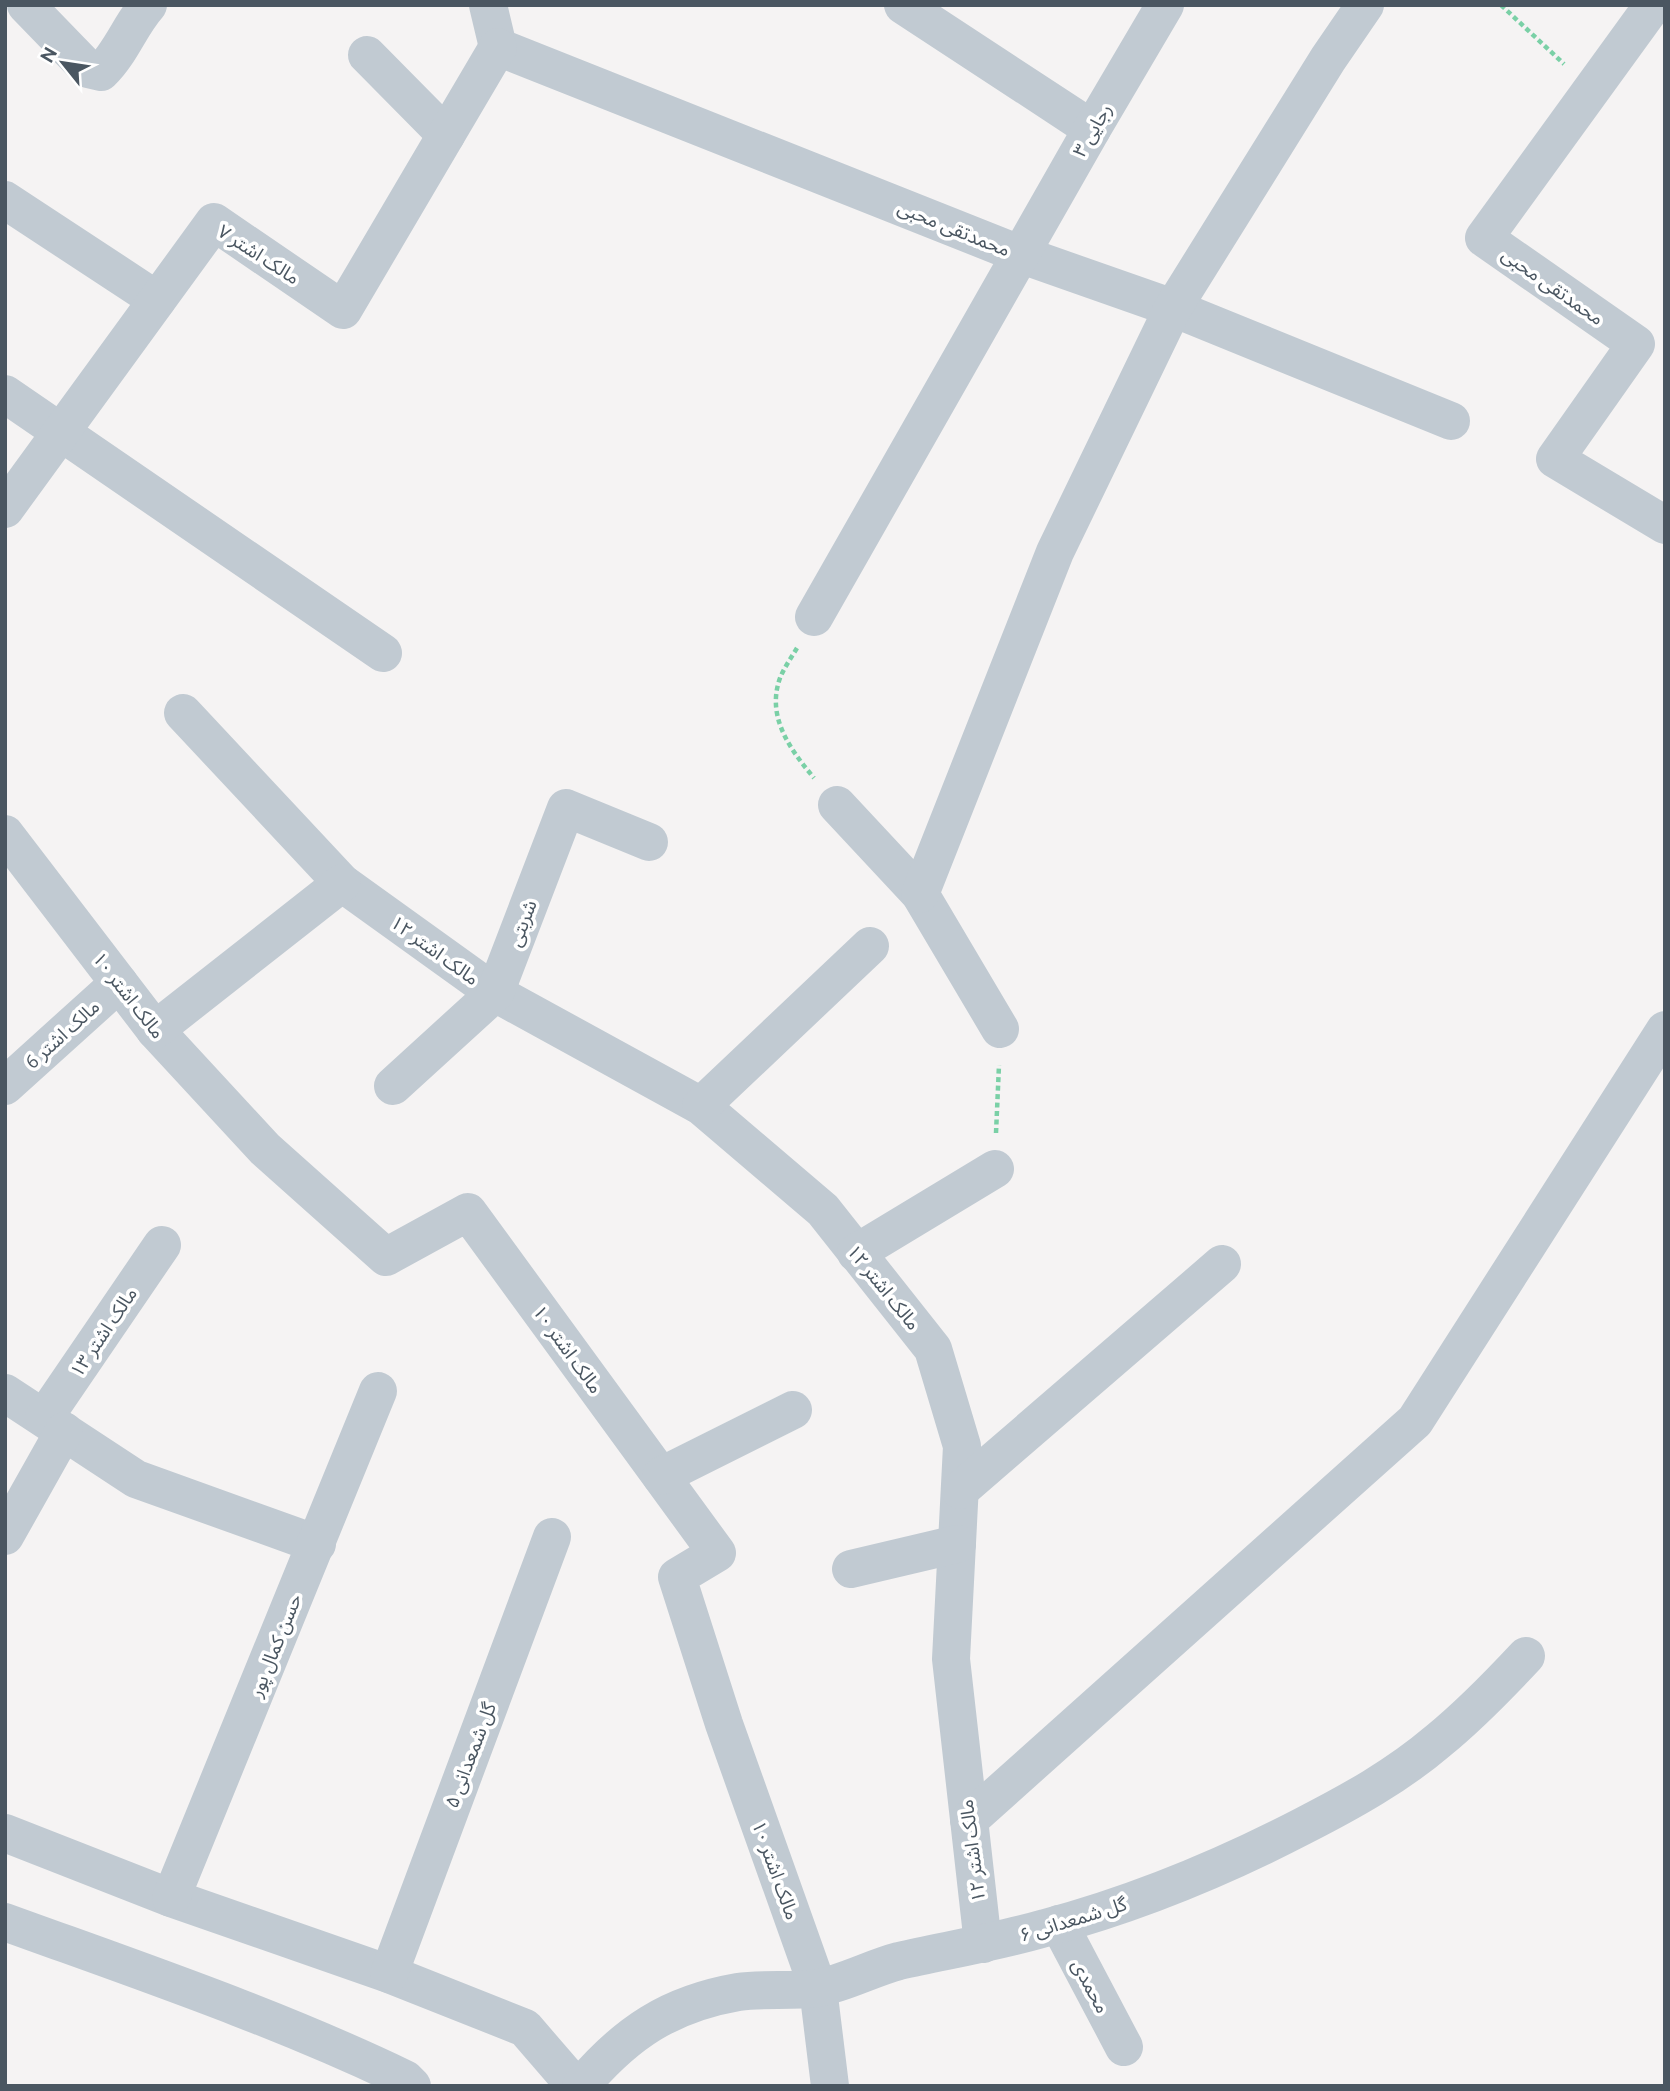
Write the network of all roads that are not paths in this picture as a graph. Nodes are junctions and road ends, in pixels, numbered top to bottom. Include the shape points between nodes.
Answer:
1 (26, 5) edge
2 (148, 5) edge
3 (488, 5) edge
4 (903, 5) edge
5 (1366, 5) edge
6 (1653, 5) edge
7 (1155, 9) edge
8 (498, 47) junction
9 (367, 55) dead end
10 (1092, 128) junction
11 (446, 135) junction
12 (5, 200) edge
13 (1022, 255) junction
14 (157, 300) junction
15 (1173, 308) junction
16 (5, 394) edge
17 (1451, 421) dead end
18 (61, 431) junction
19 (5, 509) edge
20 (1665, 525) edge
21 (814, 617) road end
22 (383, 653) dead end
23 (183, 713) dead end
24 (836, 805) road end
25 (5, 834) edge
26 (649, 842) dead end
27 (342, 883) junction
28 (920, 894) junction
29 (870, 946) dead end
30 (119, 983) junction
31 (495, 993) junction
32 (1000, 1029) road end
33 (155, 1030) junction
34 (1665, 1030) edge
35 (5, 1086) edge
36 (393, 1086) dead end
37 (701, 1106) junction
38 (995, 1169) road end
39 (162, 1245) dead end
40 (856, 1253) junction
41 (1222, 1264) dead end
42 (378, 1391) dead end
43 (5, 1393) edge
44 (793, 1410) dead end
45 (54, 1424) junction
46 (662, 1476) junction
47 (960, 1490) junction
48 (5, 1536) edge
49 (552, 1537) dead end
50 (317, 1544) junction
51 (957, 1544) junction
52 (851, 1569) dead end
53 (1526, 1656) dead end
54 (969, 1820) junction
55 (5, 1833) edge
56 (171, 1898) junction
57 (5, 1922) edge
58 (1059, 1924) junction
59 (983, 1944) junction
60 (388, 1974) junction
61 (818, 1988) junction
62 (1124, 2047) dead end
63 (412, 2086) edge
64 (575, 2086) edge
65 (582, 2086) edge
66 (830, 2086) edge

1 - 2 street via 88,69 101,72
3 - 8 street
4 - 10 street
5 - 15 street
6 - 20 street, محمدتقی محبی via 1484,238 1636,344 1555,458
7 - 10 street, رجایی ۳
8 - 11 street, مالک اشتر ۷
8 - 13 street, محمدتقی محبی
9 - 11 street
10 - 13 street, رجایی ۳
11 - 14 street, مالک اشتر ۷ via 343,310 215,222
12 - 14 street
13 - 15 street, محمدتقی محبی
13 - 21 street, رجایی ۳
14 - 18 street, مالک اشتر ۷
15 - 17 street, محمدتقی محبی
15 - 28 street via 1055,552
16 - 18 street
18 - 19 street, مالک اشتر ۷
18 - 22 street
23 - 27 street, مالک اشتر ۱۲
24 - 28 street
25 - 30 street, مالک اشتر ۱۰
26 - 31 street, شربتی via 566,808
27 - 31 street, مالک اشتر ۱۲
27 - 33 street
28 - 32 street
29 - 37 street
30 - 33 street, مالک اشتر ۱۰
30 - 35 street, مالک اشتر 6
31 - 36 street, شربتی
31 - 37 street, مالک اشتر ۱۲
33 - 46 street, مالک اشتر ۱۰ via 265,1149 386,1256 468,1212
34 - 54 street via 1415,1421
37 - 40 street, مالک اشتر ۱۲ via 823,1210
38 - 40 street
39 - 45 street, مالک اشتر ۱۳
40 - 47 street, مالک اشتر ۱۲ via 933,1349 962,1446
41 - 47 street
42 - 50 street, حسن کمال پور
43 - 45 street
44 - 46 street
45 - 48 street, مالک اشتر ۱۳
45 - 50 street via 136,1479
46 - 61 street, مالک اشتر ۱۰ via 718,1553 677,1577
47 - 51 street, مالک اشتر ۱۲
49 - 60 street, گل شمعدانی ۵
50 - 56 street, حسن کمال پور
51 - 52 street
51 - 54 street, مالک اشتر ۱۲ via 951,1659
53 - 58 street, گل شمعدانی ۶ via 1436,1743 1366,1794 1177,1885
54 - 59 street, مالک اشتر ۱۲
55 - 56 street
56 - 60 street
57 - 63 street via 281,2023 358,2056
58 - 59 street, گل شمعدانی ۶
58 - 62 street, محمدی
59 - 61 street, گل شمعدانی ۶ via 896,1962
60 - 64 street via 525,2028
61 - 65 street, گل شمعدانی ۶ via 739,1992 685,2005 641,2029 602,2061
61 - 66 street, مالک اشتر ۱۰

